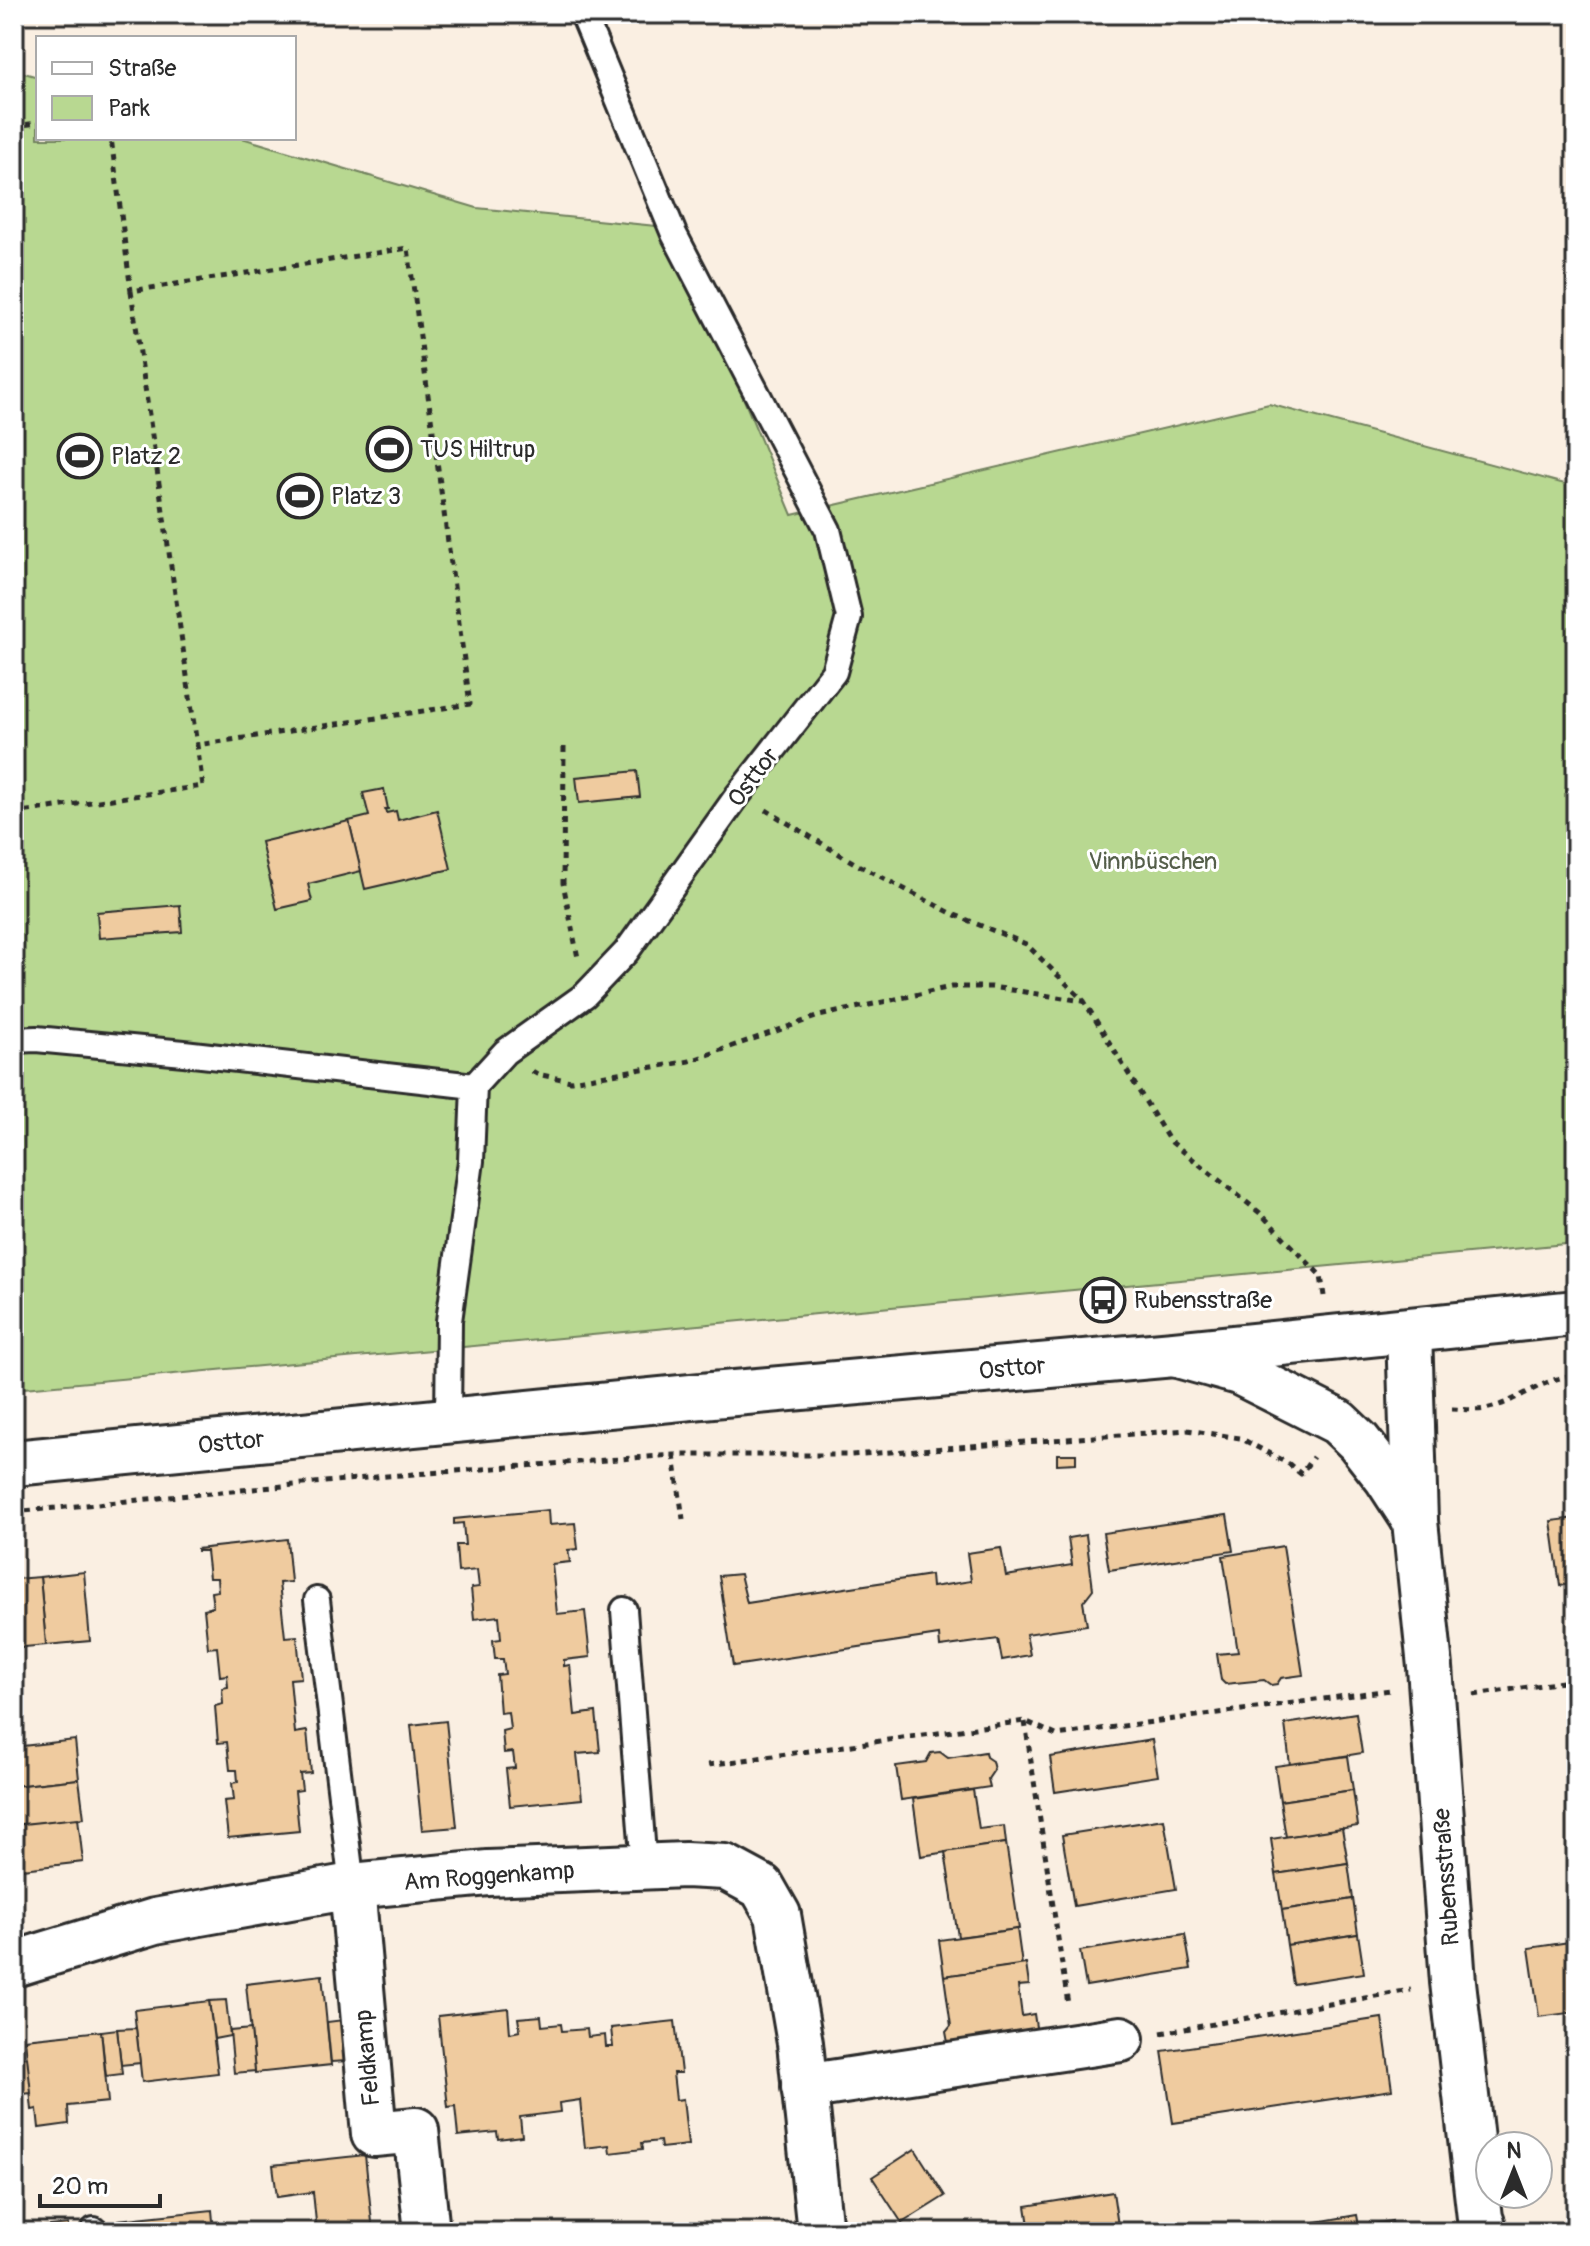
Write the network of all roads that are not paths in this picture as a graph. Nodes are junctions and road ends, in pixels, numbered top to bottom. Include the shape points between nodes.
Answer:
1 (583, 14) edge
2 (14, 1040) edge
3 (474, 1086) junction
4 (1576, 1313) edge
5 (1409, 1331) junction
6 (1174, 1354) junction
7 (448, 1421) junction
8 (14, 1463) edge
9 (1415, 1521) junction
10 (317, 1600) dead end
11 (624, 1610) dead end
12 (644, 1867) junction
13 (352, 1886) junction
14 (14, 1964) edge
15 (1121, 2039) road end
16 (804, 2087) junction
17 (427, 2232) edge
18 (820, 2232) edge
19 (1485, 2232) edge

1 - 3 lane, Osttor via 674,234 828,530 849,617 834,672 626,952 585,995 505,1052
2 - 3 lane
3 - 7 lane via 471,1161 449,1321
4 - 5 street, Osttor
5 - 6 street, Osttor
5 - 9 street, Rubensstraße
6 - 7 street, Osttor
6 - 9 street, Rubensstraße via 1239,1372 1338,1422 1387,1478
7 - 8 street, Osttor
9 - 19 street, Rubensstraße via 1453,1982
10 - 13 lane
11 - 12 lane
12 - 13 street, Am Roggenkamp via 488,1873
12 - 16 street, Am Roggenkamp via 725,1867 762,1887 778,1915
13 - 14 street, Am Roggenkamp via 155,1921
13 - 17 street, Feldkamp via 374,2134 416,2130
15 - 16 street
16 - 18 street, Am Roggenkamp

